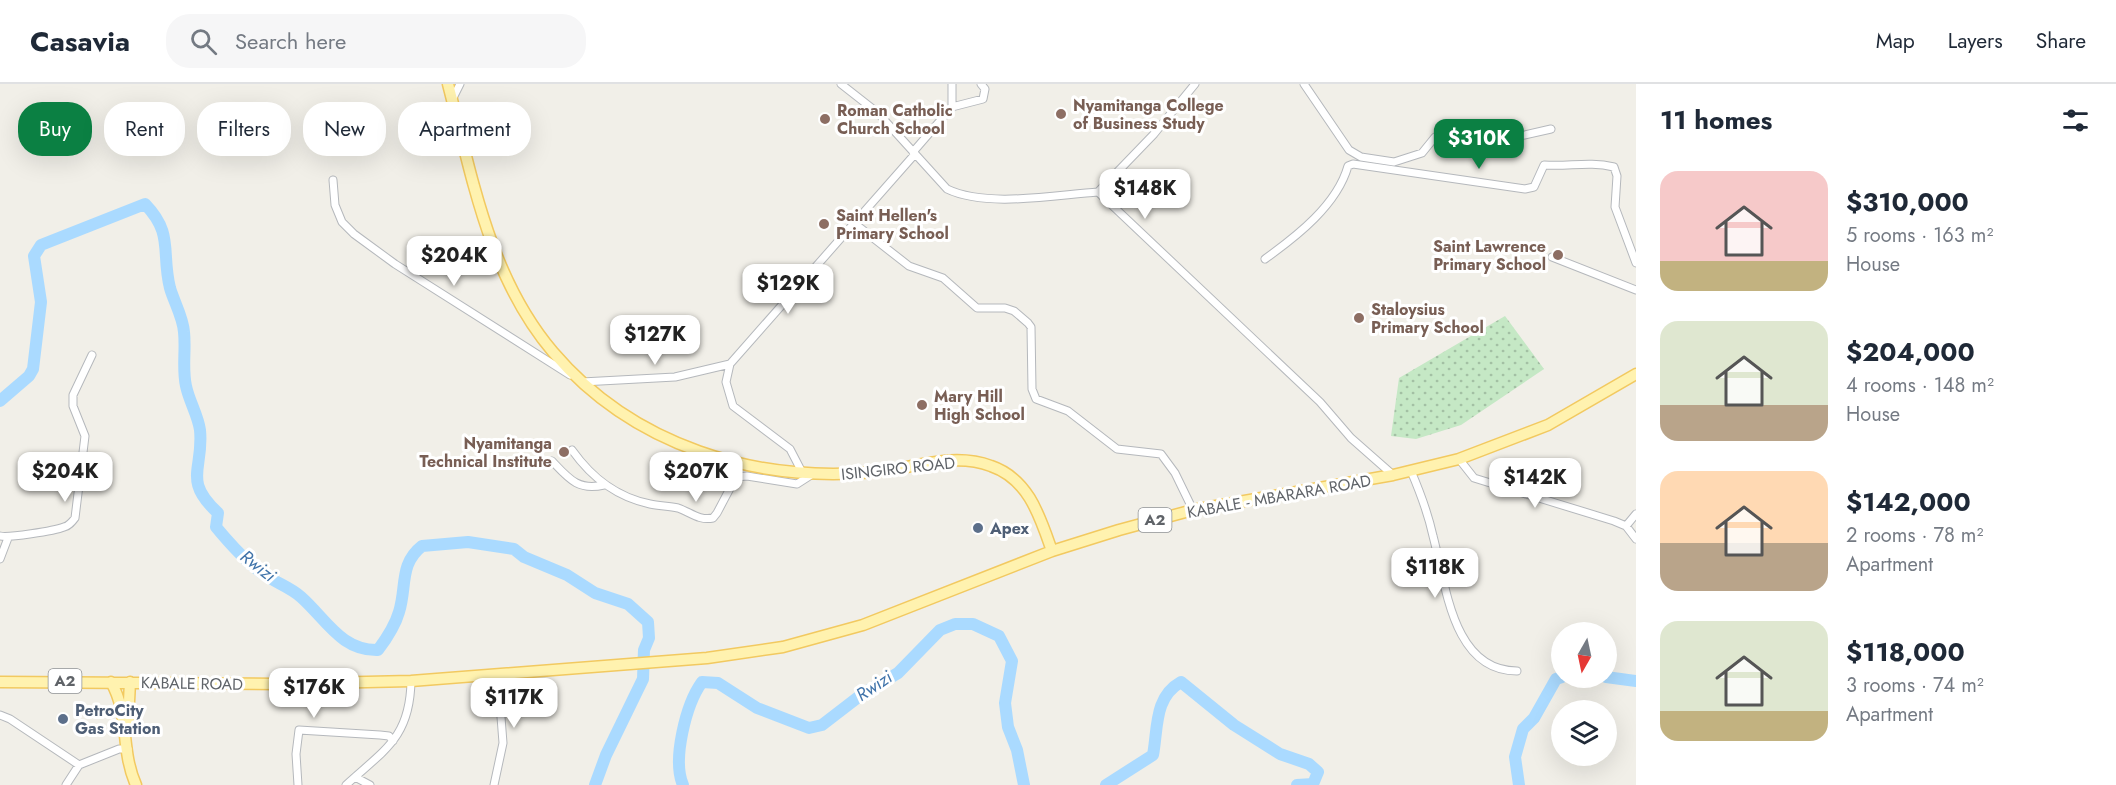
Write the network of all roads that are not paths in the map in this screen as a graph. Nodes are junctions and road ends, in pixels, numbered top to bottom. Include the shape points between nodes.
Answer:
1 (448, 84) edge
2 (460, 84) edge
3 (842, 84) edge
4 (952, 84) edge
5 (981, 84) edge
6 (1195, 84) edge
7 (1304, 84) edge
8 (452, 100) junction
9 (951, 107) junction
10 (1551, 129) dead end
11 (914, 153) junction
12 (333, 180) dead end
13 (1098, 192) junction
14 (854, 223) junction
15 (1551, 257) dead end
16 (1265, 259) dead end
17 (1636, 263) edge
18 (1636, 290) edge
19 (92, 355) dead end
20 (730, 364) junction
21 (1636, 374) edge
22 (584, 383) junction
23 (572, 450) dead end
24 (1459, 459) junction
25 (552, 461) dead end
26 (1411, 471) junction
27 (807, 475) junction
28 (1393, 475) junction
29 (604, 485) junction
30 (1193, 510) junction
31 (1636, 514) edge
32 (1626, 526) junction
33 (0, 536) edge
34 (8, 538) junction
35 (1636, 540) edge
36 (1052, 551) junction
37 (0, 559) edge
38 (671, 661) joint
39 (1517, 671) dead end
40 (498, 675) junction
41 (411, 681) junction
42 (0, 682) edge
43 (111, 682) junction
44 (130, 682) junction
45 (151, 683) junction
46 (129, 708) junction
47 (0, 715) edge
48 (393, 741) junction
49 (126, 749) junction
50 (79, 765) junction
51 (355, 777) junction
52 (66, 785) edge
53 (136, 785) edge
54 (142, 785) edge
55 (298, 785) edge
56 (346, 785) edge
57 (370, 785) edge
58 (494, 785) edge

1 - 8 main road, ISINGIRO ROAD
2 - 8 street
3 - 11 street via 878,113
4 - 9 street
5 - 9 street via 985,89 983,99
6 - 13 street via 1155,134
7 - 10 street via 1349,150 1368,159 1394,162 1422,153 1435,137 1490,143
8 - 22 main road, ISINGIRO ROAD via 496,260 552,351
9 - 11 street
11 - 13 street via 947,189 960,195 995,199
11 - 14 street
12 - 22 street via 335,205 342,222 354,234
13 - 28 street
14 - 20 street
14 - 30 street via 909,266 943,278 977,308 1005,308 1024,319 1031,327 1032,389 1036,399 1068,411 1118,449 1161,454
15 - 18 street
16 - 17 street via 1317,215 1342,185 1348,166 1353,164 1526,189 1534,187 1544,165 1575,162 1614,167 1615,207
19 - 34 street via 73,395 73,406 85,436 75,518 66,527
20 - 22 street via 675,377
20 - 27 street via 726,382 733,406 790,449
21 - 24 main road, KABALE - MBARARA ROAD / A2 via 1548,425
22 - 27 main road, ISINGIRO ROAD via 618,411 696,452 733,463
23 - 29 street
24 - 26 main road, KABALE - MBARARA ROAD / A2
24 - 32 street via 1474,478
25 - 29 street via 574,484 584,488
26 - 28 main road, KABALE - MBARARA ROAD / A2
26 - 39 street via 1433,536 1453,616 1477,657 1503,671
27 - 29 street via 797,484 736,477 717,513 708,519 622,496
27 - 36 main road, ISINGIRO ROAD via 879,471 947,460 992,466 1010,475 1030,497
28 - 30 main road, KABALE - MBARARA ROAD / A2
30 - 36 main road, KABALE - MBARARA ROAD / A2
31 - 32 street
32 - 35 street
33 - 34 street
34 - 37 street
36 - 38 main road, KABALE - MBARARA ROAD / A2 via 863,625 814,640 750,653
38 - 40 main road, KABALE ROAD / A2
40 - 41 main road, KABALE ROAD / A2
40 - 58 street via 504,701 503,743
41 - 45 main road, KABALE ROAD / A2
41 - 48 street via 409,712
42 - 43 main road, KABALE ROAD / A2
43 - 44 main road, KABALE ROAD / A2
43 - 49 main road via 123,713
44 - 45 main road, KABALE ROAD / A2
44 - 46 main road
45 - 46 main road via 138,692
46 - 49 main road
47 - 50 street
48 - 51 street
48 - 55 street via 389,736 299,730
49 - 50 street
49 - 53 main road
49 - 54 main road
50 - 52 street
51 - 56 street
51 - 57 street

